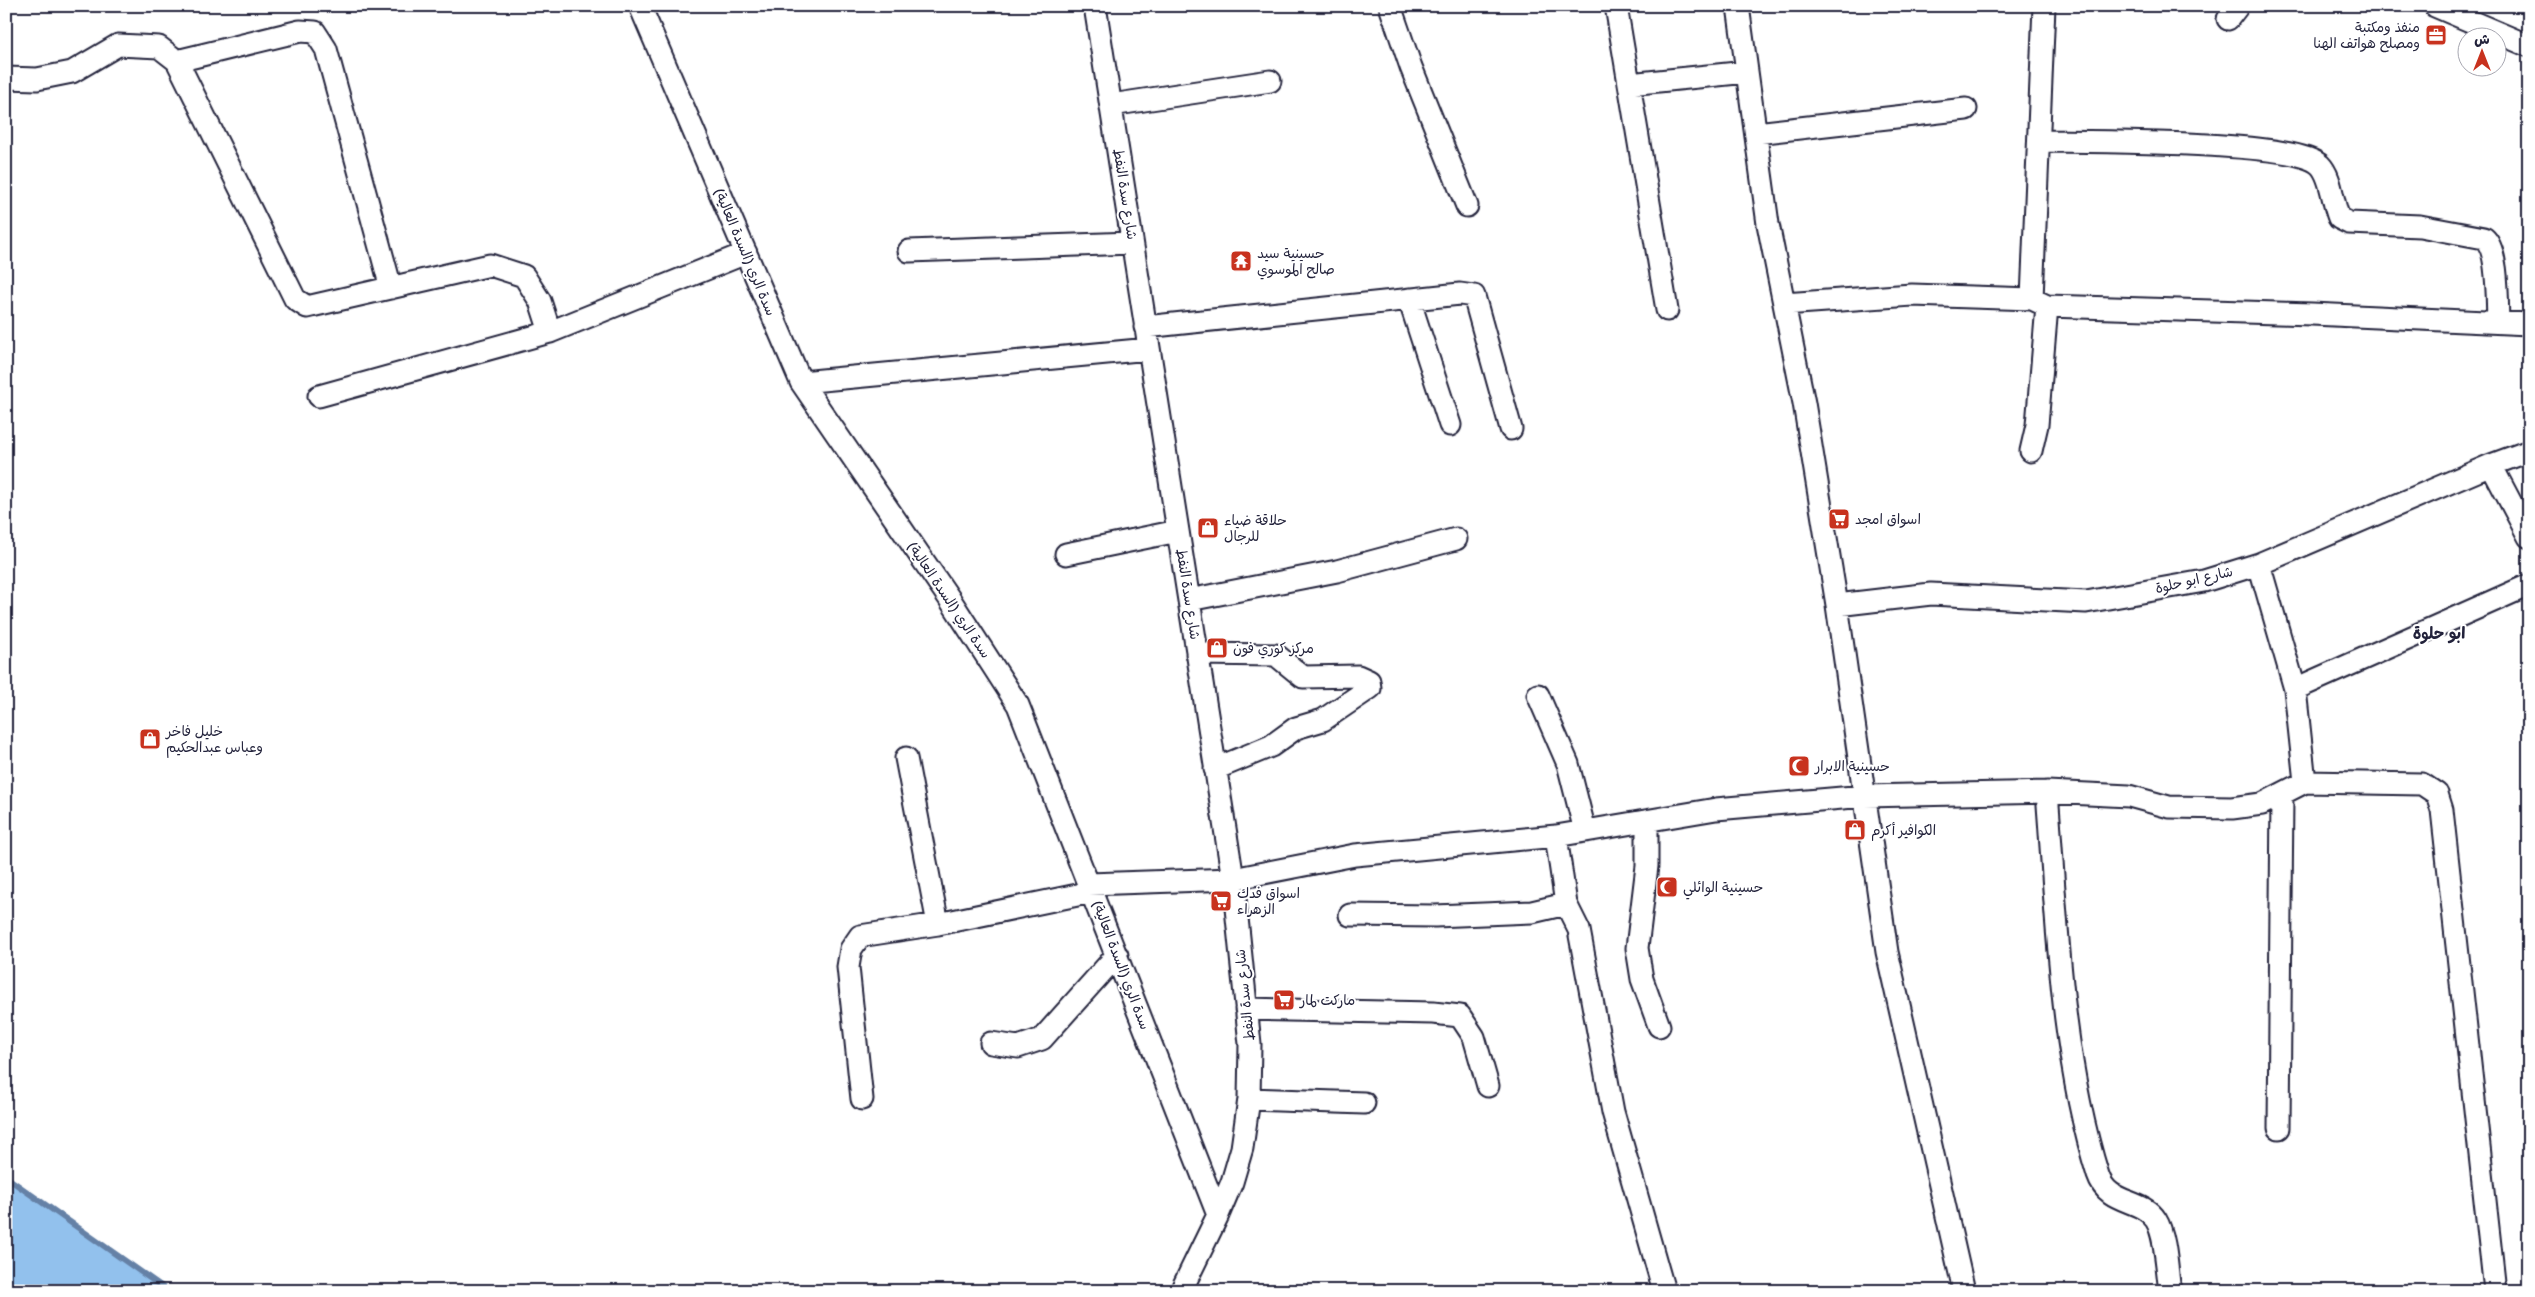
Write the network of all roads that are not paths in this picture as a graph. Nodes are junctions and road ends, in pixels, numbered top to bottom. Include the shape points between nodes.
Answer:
1 (640, 6) edge
2 (1095, 6) edge
3 (1390, 6) edge
4 (1616, 6) edge
5 (1738, 6) edge
6 (2044, 6) edge
7 (2435, 6) edge
8 (2529, 46) edge
9 (177, 61) junction
10 (1747, 72) junction
11 (6, 78) edge
12 (1270, 81) dead end
13 (1629, 84) junction
14 (1110, 105) junction
15 (1966, 109) dead end
16 (1756, 133) junction
17 (2039, 141) junction
18 (1468, 206) dead end
19 (1132, 243) junction
20 (909, 251) dead end
21 (746, 253) junction
22 (391, 288) junction
23 (1409, 299) junction
24 (2040, 303) junction
25 (1784, 304) junction
26 (1667, 310) dead end
27 (2498, 322) junction
28 (2529, 324) edge
29 (1146, 327) junction
30 (550, 332) junction
31 (1149, 349) junction
32 (801, 382) junction
33 (319, 396) dead end
34 (1450, 425) dead end
35 (1512, 429) dead end
36 (2031, 451) dead end
37 (2529, 451) edge
38 (2491, 465) junction
39 (1178, 531) junction
40 (2529, 537) edge
41 (1456, 539) dead end
42 (1066, 554) dead end
43 (2259, 564) junction
44 (2529, 585) edge
45 (1189, 600) junction
46 (1837, 605) junction
47 (1197, 654) junction
48 (2295, 690) junction
49 (1538, 695) dead end
50 (906, 758) dead end
51 (1215, 769) junction
52 (2305, 782) junction
53 (2046, 792) junction
54 (1865, 796) junction
55 (2282, 796) junction
56 (1647, 821) junction
57 (1585, 831) junction
58 (1556, 836) junction
59 (1233, 879) junction
60 (1091, 888) junction
61 (1566, 904) junction
62 (1350, 915) dead end
63 (938, 924) junction
64 (1117, 955) junction
65 (1246, 1009) junction
66 (1659, 1026) dead end
67 (991, 1043) dead end
68 (1488, 1086) dead end
69 (862, 1099) dead end
70 (1249, 1099) junction
71 (1364, 1103) dead end
72 (2279, 1128) dead end
73 (1218, 1215) junction
74 (1181, 1291) edge
75 (1664, 1291) edge
76 (1964, 1291) edge
77 (2170, 1291) edge
78 (2495, 1291) edge

1 - 21 street, سدة الري (السدة العالية)
2 - 14 street, شارع سدة النفط
3 - 18 street via 1411,67
4 - 13 street
5 - 10 street
6 - 17 street
7 - 8 street
9 - 11 street via 159,47 118,45 72,72 37,79
9 - 22 street via 295,299 307,308
9 - 22 street via 300,31 315,32 326,49
10 - 13 street
10 - 16 street
12 - 14 street
13 - 26 street
14 - 19 street, شارع سدة النفط
15 - 16 street
16 - 25 street via 1768,224
17 - 24 street
17 - 27 street via 2247,147 2312,158 2326,174 2340,218 2349,223 2420,226 2484,238 2489,242 2494,254
19 - 20 street
19 - 29 street, شارع سدة النفط
21 - 30 street
21 - 32 street, سدة الري (السدة العالية)
22 - 30 street via 490,265 524,276 540,301
23 - 29 street
23 - 34 street
23 - 35 street via 1460,294 1474,296
24 - 25 street via 1912,295
24 - 27 street
24 - 36 street via 2037,425
25 - 46 street via 1804,403
27 - 28 street
29 - 31 street, شارع سدة النفط
30 - 33 street
31 - 32 street
31 - 39 street, شارع سدة النفط
32 - 60 street, سدة الري (السدة العالية) via 1018,705
37 - 38 street, شارع ابو حلوة
38 - 40 street
38 - 43 street, شارع ابو حلوة
39 - 42 street
39 - 45 street, شارع سدة النفط
41 - 45 street via 1337,571
43 - 46 street, شارع ابو حلوة via 2204,581 2086,602 1931,594
43 - 48 street
44 - 48 street
45 - 47 street, شارع سدة النفط
46 - 54 street
47 - 51 street, شارع سدة النفط
47 - 51 street via 1276,654 1303,677 1358,676 1368,681 1370,688 1323,720 1296,728 1271,746
48 - 52 street
49 - 57 street via 1568,764
50 - 63 street
51 - 59 street, شارع سدة النفط
52 - 55 street
52 - 78 street via 2422,784 2437,794 2442,810 2464,996
53 - 54 street
53 - 55 street via 2129,796 2169,806 2232,808 2262,804
53 - 77 street via 2061,974 2078,1093 2105,1190 2145,1209 2156,1220
54 - 56 street via 1716,809
54 - 76 street via 1887,952
55 - 72 street
56 - 57 street
56 - 66 street via 1647,866 1637,948 1642,978
57 - 58 street
58 - 59 street via 1355,855
58 - 61 street
59 - 60 street
59 - 65 street, شارع سدة النفط
60 - 63 street
60 - 64 street, سدة الري (السدة العالية)
61 - 62 street via 1532,912
61 - 75 street via 1579,930 1613,1112
63 - 69 street via 860,936 851,949 848,967
64 - 67 street via 1042,1038 1018,1047
64 - 73 street, سدة الري (السدة العالية)
65 - 68 street via 1460,1016 1474,1036
65 - 70 street, شارع سدة النفط via 1250,1044
70 - 71 street
70 - 73 street, شارع سدة النفط via 1242,1148
73 - 74 street, شارع سدة النفط

